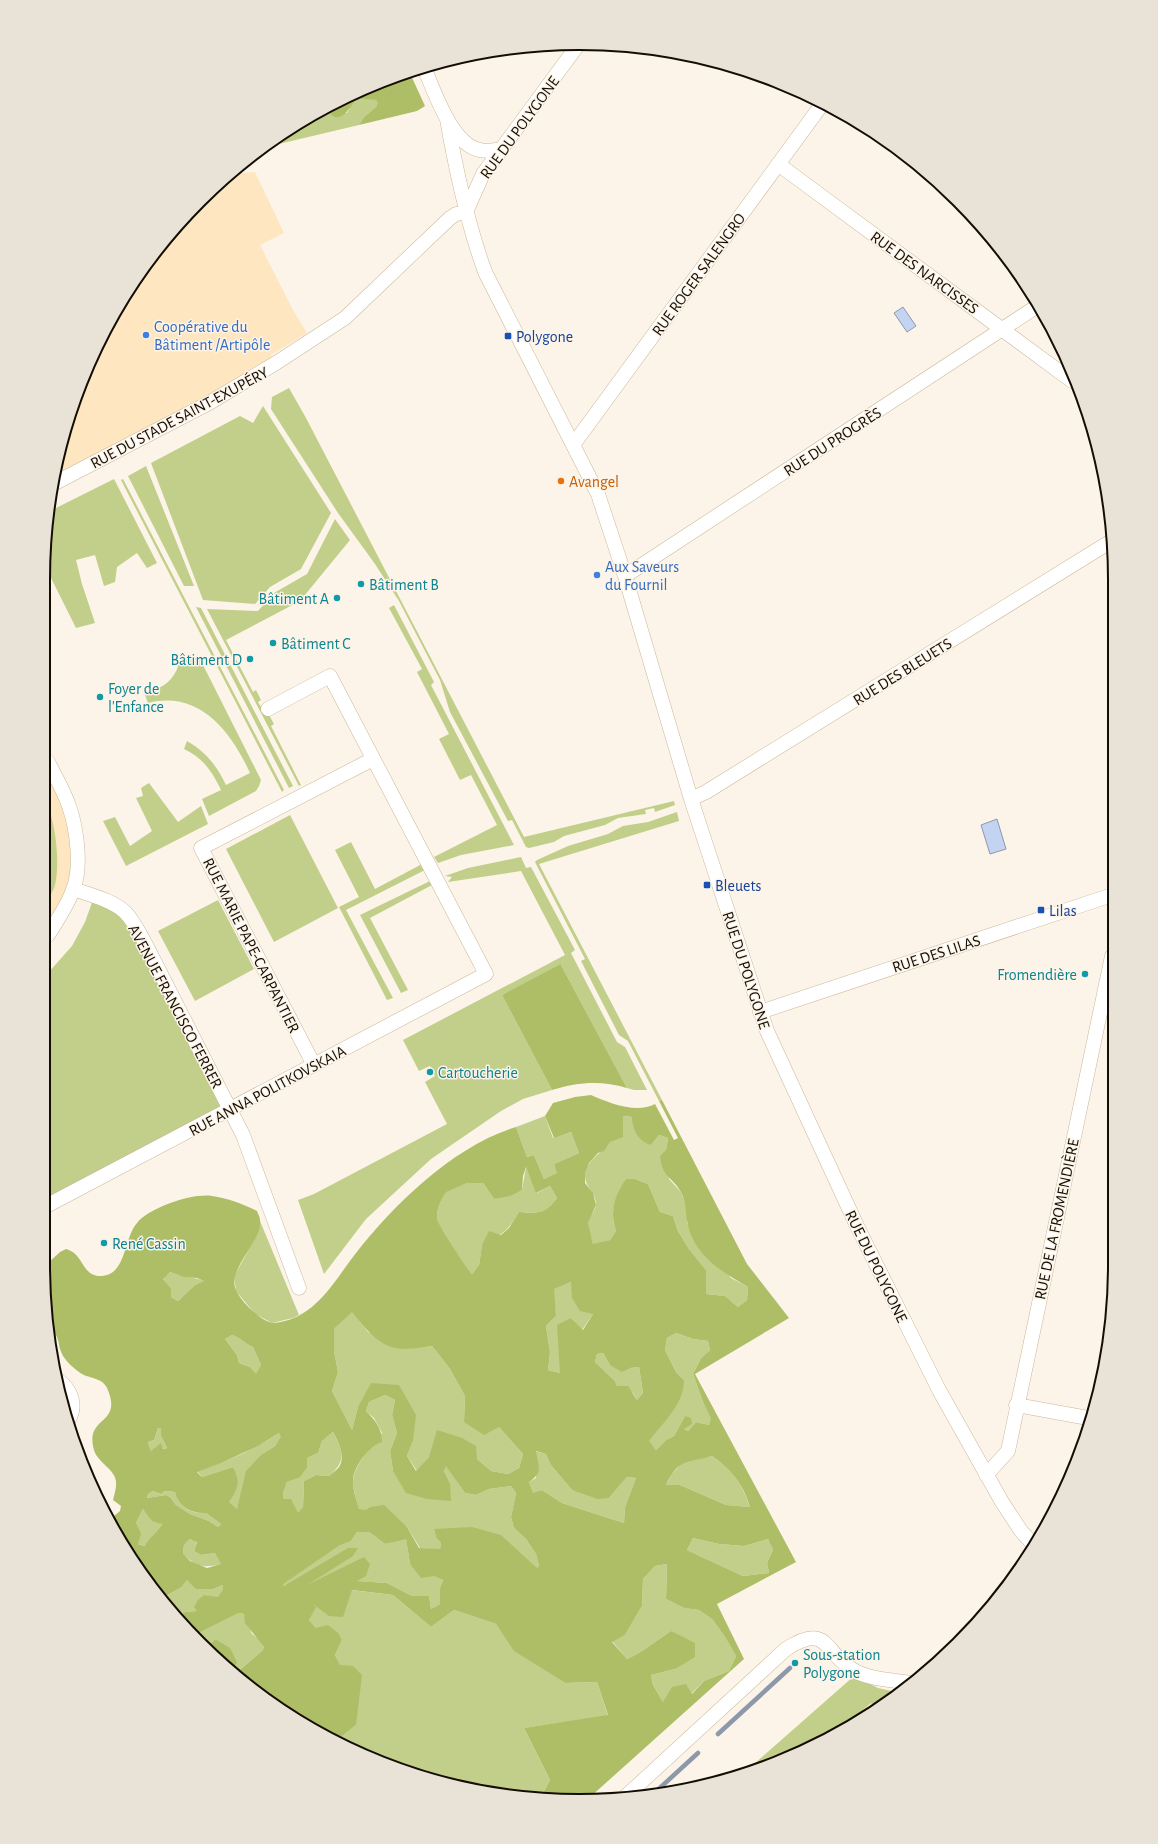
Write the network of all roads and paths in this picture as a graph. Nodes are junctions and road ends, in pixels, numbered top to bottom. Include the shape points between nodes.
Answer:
1 (574, 50) edge
2 (427, 73) edge
3 (819, 108) edge
4 (447, 119) junction
5 (502, 149) junction
6 (778, 164) junction
7 (466, 212) junction
8 (1033, 309) edge
9 (1002, 329) junction
10 (1069, 378) edge
11 (573, 445) junction
12 (59, 480) edge
13 (1107, 544) edge
14 (625, 576) junction
15 (268, 709) dead end
16 (373, 759) junction
17 (50, 766) edge
18 (691, 799) junction
19 (73, 889) junction
20 (1108, 896) edge
21 (50, 932) edge
22 (1108, 975) edge
23 (760, 1012) junction
24 (314, 1065) junction
25 (230, 1109) junction
26 (50, 1205) edge
27 (299, 1288) dead end
28 (64, 1383) edge
29 (1016, 1405) junction
30 (72, 1414) edge
31 (1085, 1418) edge
32 (986, 1475) junction
33 (1030, 1541) edge
34 (905, 1682) edge
35 (631, 1791) edge

1 - 5 street, RUE DU POLYGONE
2 - 4 street
3 - 6 street, RUE ROGER SALENGRO
4 - 5 street via 458,134 479,150
4 - 7 street, RUE DU POLYGONE
5 - 7 street, RUE DU POLYGONE via 483,174
6 - 9 street, RUE DES NARCISSES
6 - 11 street, RUE ROGER SALENGRO
7 - 11 street, RUE DU POLYGONE via 485,272
7 - 12 street, RUE DU STADE SAINT-EXUPÉRY via 450,218 345,318 209,403
8 - 9 street, RUE DU PROGRÈS
9 - 10 street, RUE DES NARCISSES
9 - 14 street, RUE DU PROGRÈS
11 - 14 street, RUE DU POLYGONE via 598,494
13 - 18 street, RUE DES BLEUETS
14 - 18 street, RUE DU POLYGONE
15 - 16 street via 330,676
16 - 24 street, RUE ANNA POLITKOVSKAIA via 486,974
16 - 24 street, RUE MARIE PAPE-CARPANTIER via 201,848
17 - 19 street via 69,804 74,823 77,863
18 - 23 street, RUE DU POLYGONE
19 - 21 street
19 - 25 street, AVENUE FRANCISCO FERRER via 115,905 131,919
20 - 23 street, RUE DES LILAS
22 - 29 street, RUE DE LA FROMENDIÈRE
23 - 32 street, RUE DU POLYGONE via 857,1226 939,1390
24 - 25 street, RUE ANNA POLITKOVSKAIA
25 - 26 street, RUE ANNA POLITKOVSKAIA
25 - 27 street, AVENUE FRANCISCO FERRER via 243,1135
28 - 30 street via 73,1401
29 - 31 street
29 - 32 street, RUE DE LA FROMENDIÈRE via 1008,1451
32 - 33 street, RUE DU POLYGONE via 1021,1531
34 - 35 street via 868,1677 854,1671 842,1663 824,1641 819,1639 809,1638 797,1642 786,1649

